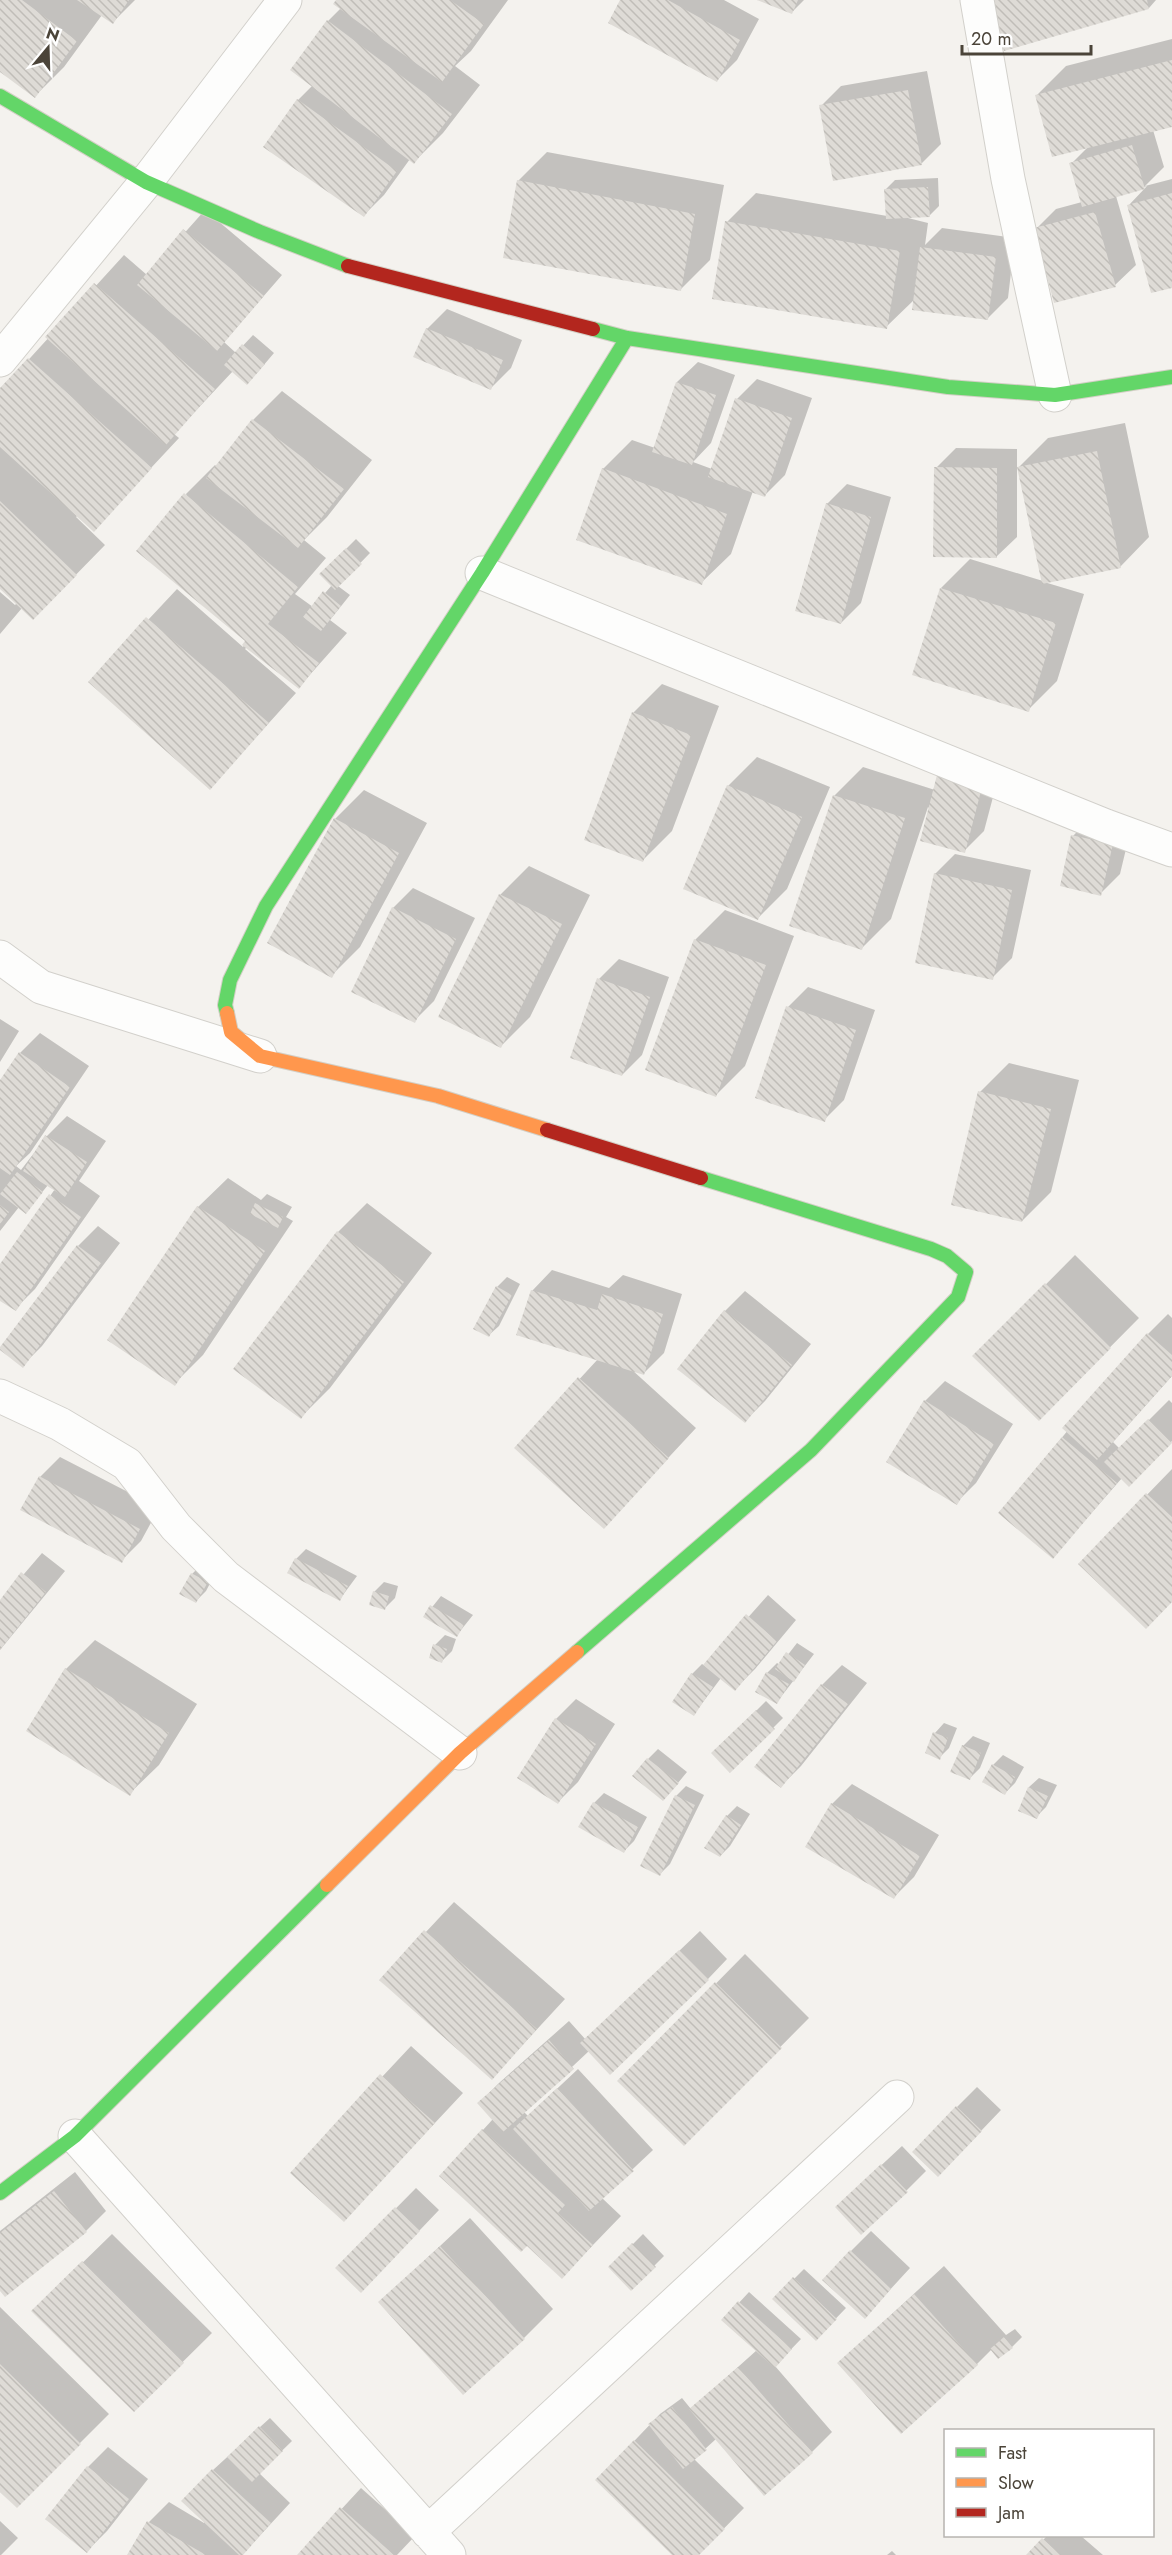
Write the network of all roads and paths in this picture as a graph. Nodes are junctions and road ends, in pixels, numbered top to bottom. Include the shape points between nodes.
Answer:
1 (285, 0) edge
2 (977, 0) edge
3 (0, 96) edge
4 (146, 182) junction
5 (627, 338) junction
6 (0, 360) edge
7 (1172, 377) edge
8 (1055, 395) junction
9 (482, 573) junction
10 (1172, 850) edge
11 (0, 957) edge
12 (260, 1056) junction
13 (0, 1396) edge
14 (460, 1753) junction
15 (897, 2097) dead end
16 (75, 2136) junction
17 (0, 2193) edge
18 (438, 2544) edge

1 - 4 street
2 - 8 street via 1008,179
3 - 4 street
4 - 5 street via 346,266
4 - 6 street
5 - 8 street via 948,387
5 - 9 street
7 - 8 street
9 - 10 street
9 - 12 street via 266,906 230,980 225,1005 231,1032
11 - 12 street via 41,987
12 - 14 street via 438,1096 931,1249 966,1272 958,1298 811,1450
13 - 14 street via 60,1424 127,1464 176,1527 226,1577
14 - 16 street
15 - 18 street
16 - 17 street
16 - 18 street

